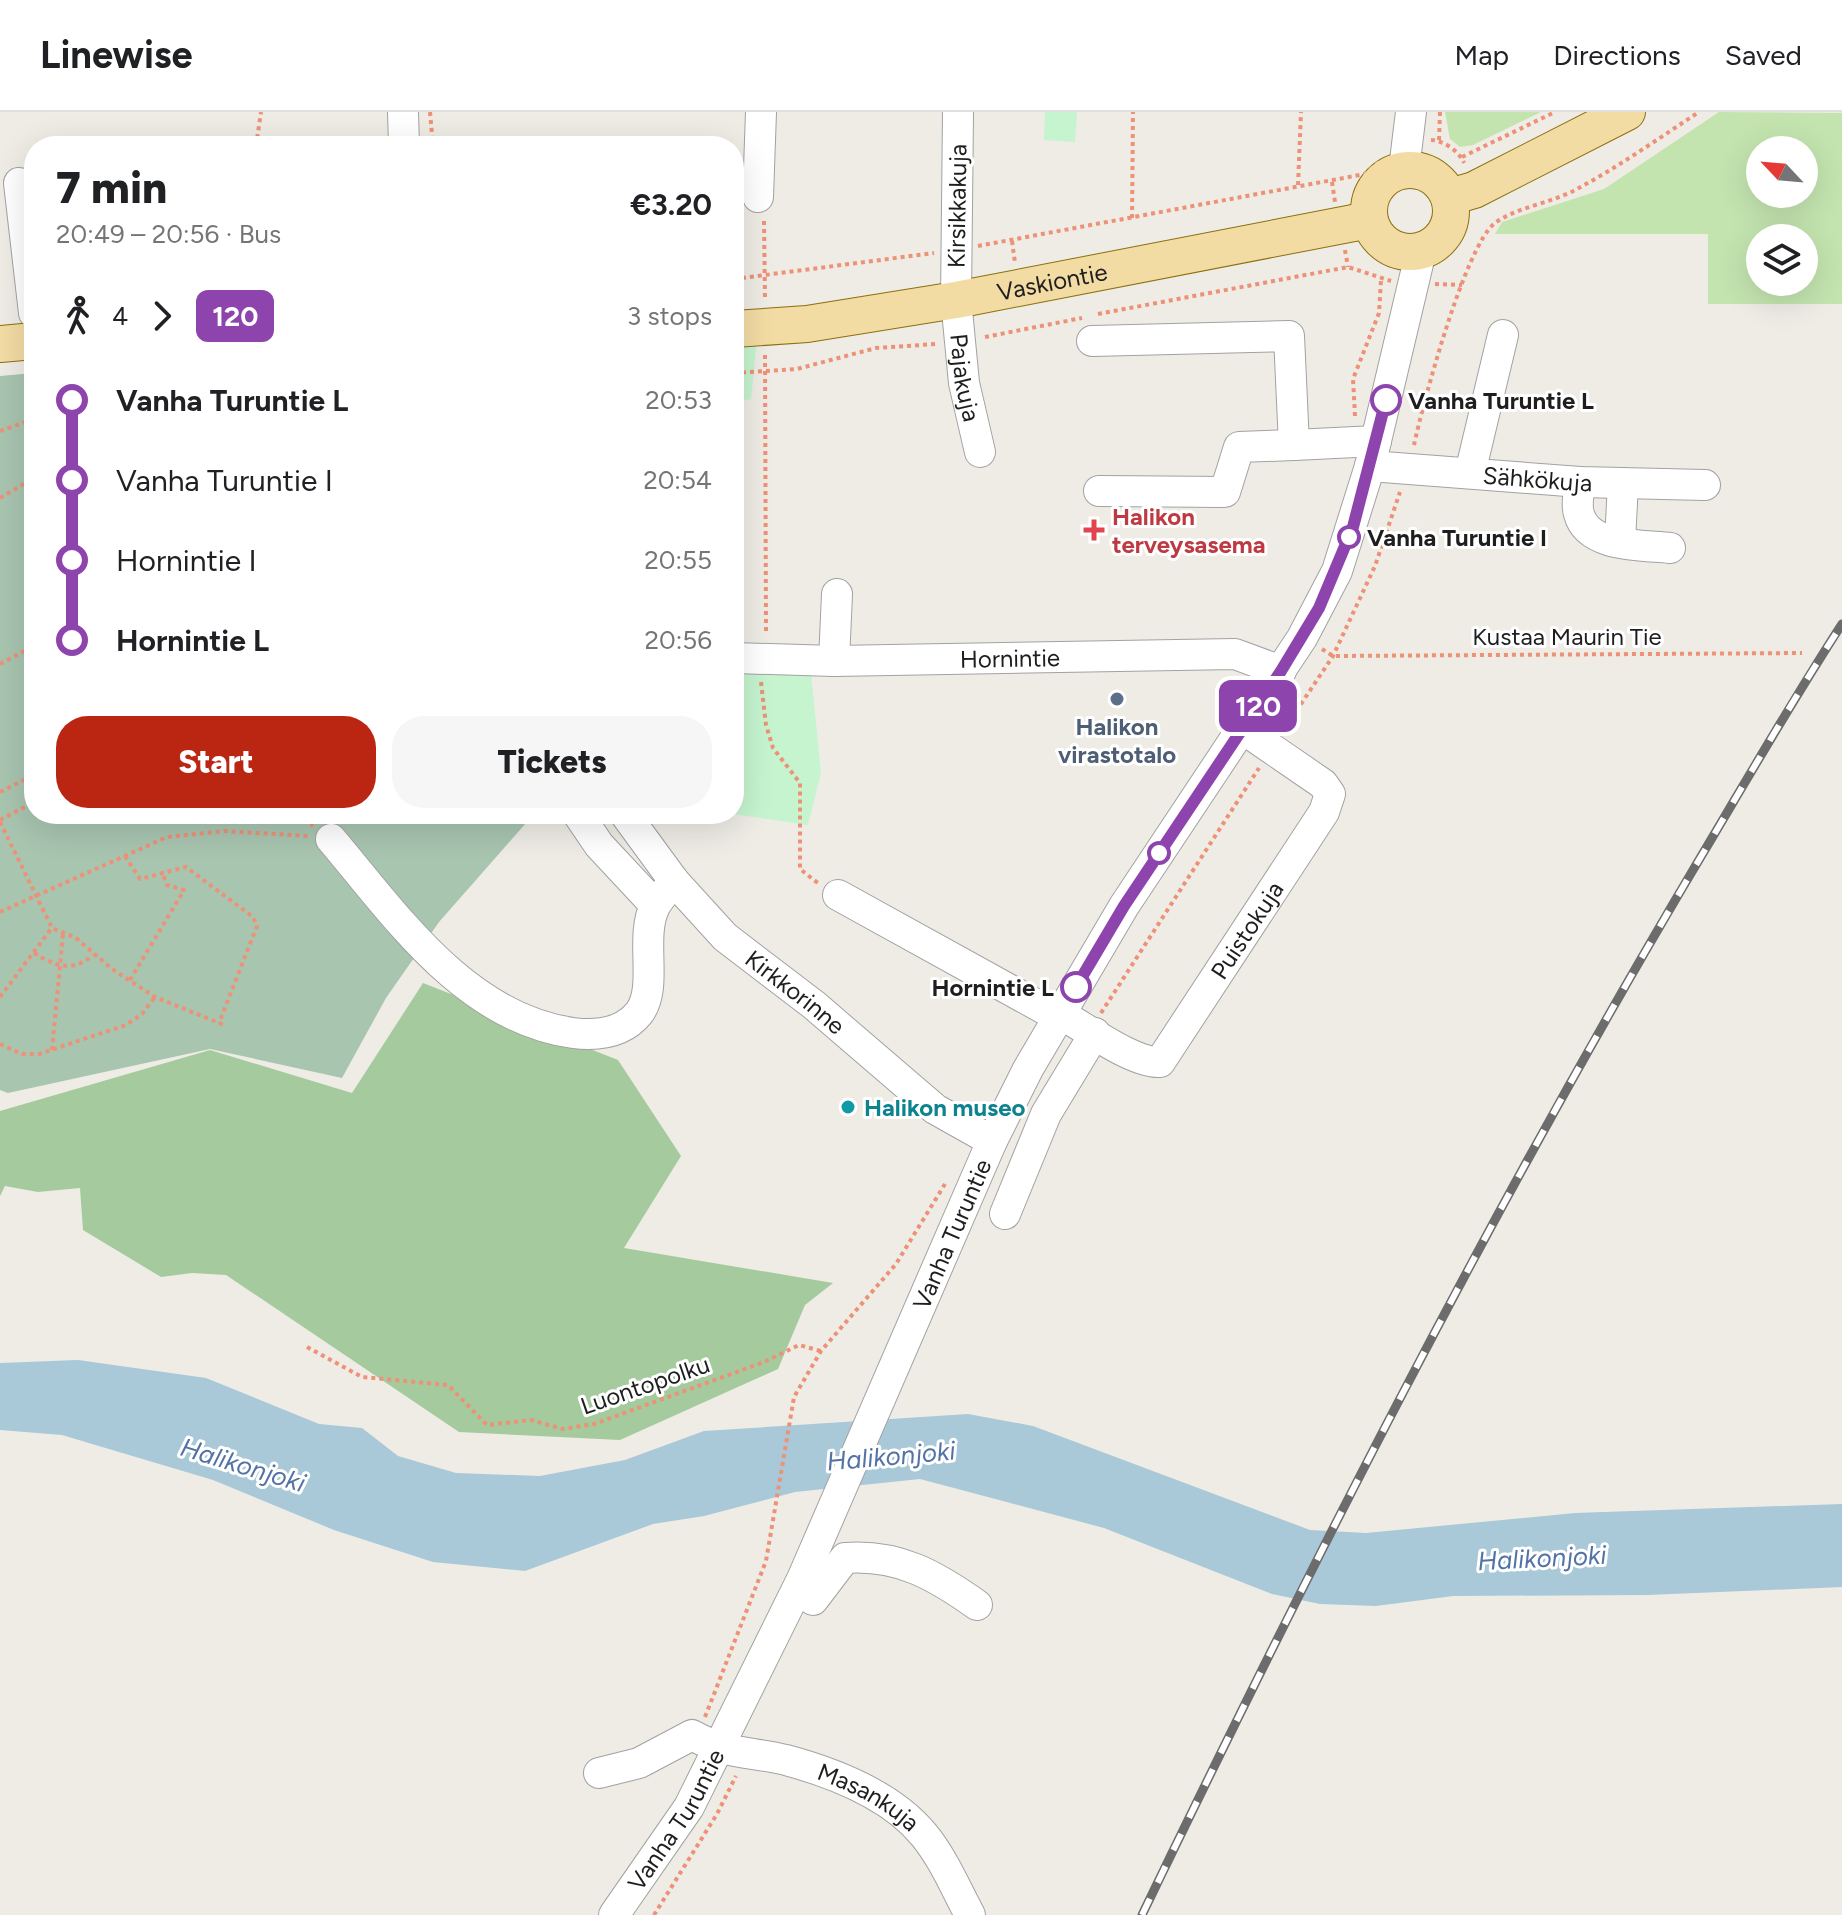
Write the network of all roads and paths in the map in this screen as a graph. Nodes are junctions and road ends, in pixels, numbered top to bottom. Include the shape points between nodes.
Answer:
1 (261, 112) edge
2 (403, 112) edge
3 (430, 112) edge
4 (761, 112) edge
5 (958, 112) edge
6 (1133, 112) edge
7 (1301, 112) edge
8 (1440, 112) edge
9 (1555, 112) edge
10 (1627, 112) edge
11 (1699, 112) edge
12 (257, 136) edge
13 (404, 136) edge
14 (432, 136) edge
15 (1407, 140) edge
16 (1439, 140) junction
17 (19, 183) dead end
18 (1298, 185) junction
19 (758, 197) dead end
20 (1450, 197) junction
21 (1132, 218) junction
22 (1369, 220) junction
23 (24, 226) edge
24 (957, 250) junction
25 (1417, 267) junction
26 (744, 278) edge
27 (1381, 280) junction
28 (1463, 285) dead end
29 (956, 300) junction
30 (1503, 335) dead end
31 (750, 337) edge
32 (960, 341) junction
33 (1092, 341) dead end
34 (24, 342) edge
35 (0, 344) edge
36 (766, 370) junction
37 (744, 372) edge
38 (24, 423) edge
39 (0, 431) edge
40 (1294, 445) junction
41 (1367, 449) junction
42 (980, 452) dead end
43 (1470, 473) junction
44 (1632, 476) junction
45 (1580, 482) junction
46 (24, 484) edge
47 (1705, 485) dead end
48 (1099, 491) dead end
49 (0, 498) edge
50 (1620, 542) junction
51 (1658, 555) dead end
52 (837, 594) dead end
53 (24, 651) edge
54 (1802, 653) dead end
55 (1333, 656) dead end
56 (744, 658) edge
57 (766, 659) junction
58 (834, 661) junction
59 (0, 664) edge
60 (1281, 671) junction
61 (1243, 729) junction
62 (24, 780) edge
63 (0, 792) edge
64 (24, 808) edge
65 (0, 821) edge
66 (585, 824) edge
67 (626, 824) edge
68 (632, 824) edge
69 (331, 839) joint
70 (599, 845) junction
71 (124, 855) junction
72 (162, 872) junction
73 (674, 881) junction
74 (838, 895) joint
75 (34, 897) junction
76 (655, 905) junction
77 (0, 912) edge
78 (52, 928) junction
79 (63, 934) junction
80 (34, 953) junction
81 (93, 955) dead end
82 (60, 967) junction
83 (130, 980) junction
84 (0, 997) edge
85 (155, 997) junction
86 (1060, 1016) junction
87 (1095, 1033) junction
88 (0, 1044) edge
89 (52, 1050) junction
90 (992, 1141) junction
91 (953, 1171) dead end
92 (1005, 1214) dead end
93 (307, 1347) dead end
94 (821, 1351) junction
95 (808, 1590) junction
96 (977, 1605) dead end
97 (705, 1742) junction
98 (599, 1773) dead end
99 (614, 1915) edge
100 (970, 1915) edge

1 - 12 path
2 - 13 street
3 - 14 path
4 - 19 street
5 - 24 street, Kirsikkakuja
6 - 21 path
7 - 18 path
8 - 16 path
9 - 16 path via 1462,157
10 - 20 main road via 1474,190
11 - 28 path via 1575,190 1495,223
15 - 16 path
15 - 18 path via 1391,142 1365,174
15 - 20 main road
15 - 22 main road via 1374,189
17 - 23 street
18 - 21 path
20 - 25 main road via 1446,231
21 - 24 path
22 - 25 main road via 1380,240
22 - 29 main road, Vaskiontie
24 - 26 path
24 - 29 street, Kirsikkakuja
25 - 27 path
25 - 41 street, Vanha Turuntie
27 - 32 path via 1348,267
27 - 41 path via 1379,313 1353,379
29 - 31 main road, Vaskiontie
29 - 32 street, Pajakuja
30 - 43 street
31 - 36 path
32 - 36 path via 876,348 821,365
32 - 42 street, Pajakuja
33 - 40 street via 1289,336
34 - 35 main road
36 - 37 path
36 - 57 path
38 - 39 path
40 - 41 street, Sähkökuja
40 - 48 street, Sähkökuja via 1239,447 1225,492
41 - 43 street, Sähkökuja
41 - 60 street, Vanha Turuntie via 1337,571
43 - 45 street, Sähkökuja
44 - 45 street, Sähkökuja
44 - 47 street, Sähkökuja
44 - 50 street
45 - 50 street via 1578,513 1585,527 1602,539
46 - 49 path
50 - 51 street
52 - 58 street
53 - 59 path
54 - 55 path, Kustaa Maurin Tie
56 - 57 street, Hornintie
57 - 58 street, Hornintie
57 - 74 path via 760,685 766,725 773,748 800,783 800,869
58 - 60 street, Hornintie via 1235,654
60 - 61 street, Vanha Turuntie
61 - 86 street, Vanha Turuntie via 1124,906
61 - 87 street, Puistokuja via 1323,784 1330,794 1324,812 1160,1062 1149,1063
62 - 63 path
64 - 65 path
65 - 75 path
66 - 70 street
67 - 70 street
68 - 73 street, Kirkkorinne
69 - 71 path via 204,831 167,837
69 - 76 street via 407,929 466,985 516,1017 566,1032 607,1033 641,1010 647,996 648,935
70 - 76 street
71 - 72 path via 140,879
71 - 75 path
72 - 83 path via 167,885 184,890
72 - 85 path via 191,869 256,922 221,1024
73 - 76 street
73 - 90 street, Kirkkorinne via 725,937 814,1005 897,1080
74 - 86 street, Puistokuja
75 - 77 path
75 - 78 path
78 - 79 path
78 - 80 path
79 - 82 path
79 - 83 path via 76,938
80 - 82 path
80 - 84 path
81 - 82 path via 81,964
82 - 89 path
83 - 85 path
85 - 89 path via 126,1025
86 - 87 street, Puistokuja
86 - 90 street, Vanha Turuntie
87 - 92 street via 1046,1114
88 - 89 path via 22,1054
90 - 95 street, Vanha Turuntie
91 - 94 path, Vanha Turuntie via 896,1264
93 - 94 path, Luontopolku via 362,1377 448,1385 487,1425 531,1420 563,1429 594,1424 799,1345
94 - 97 path, Vanha Turuntie via 794,1397 766,1561 720,1672 703,1724
95 - 96 street via 845,1558 866,1556 895,1560 939,1577
95 - 97 street, Vanha Turuntie
97 - 98 street
97 - 99 street, Vanha Turuntie via 689,1807
97 - 100 street, Masankuja via 804,1766 853,1785 902,1813 925,1836

